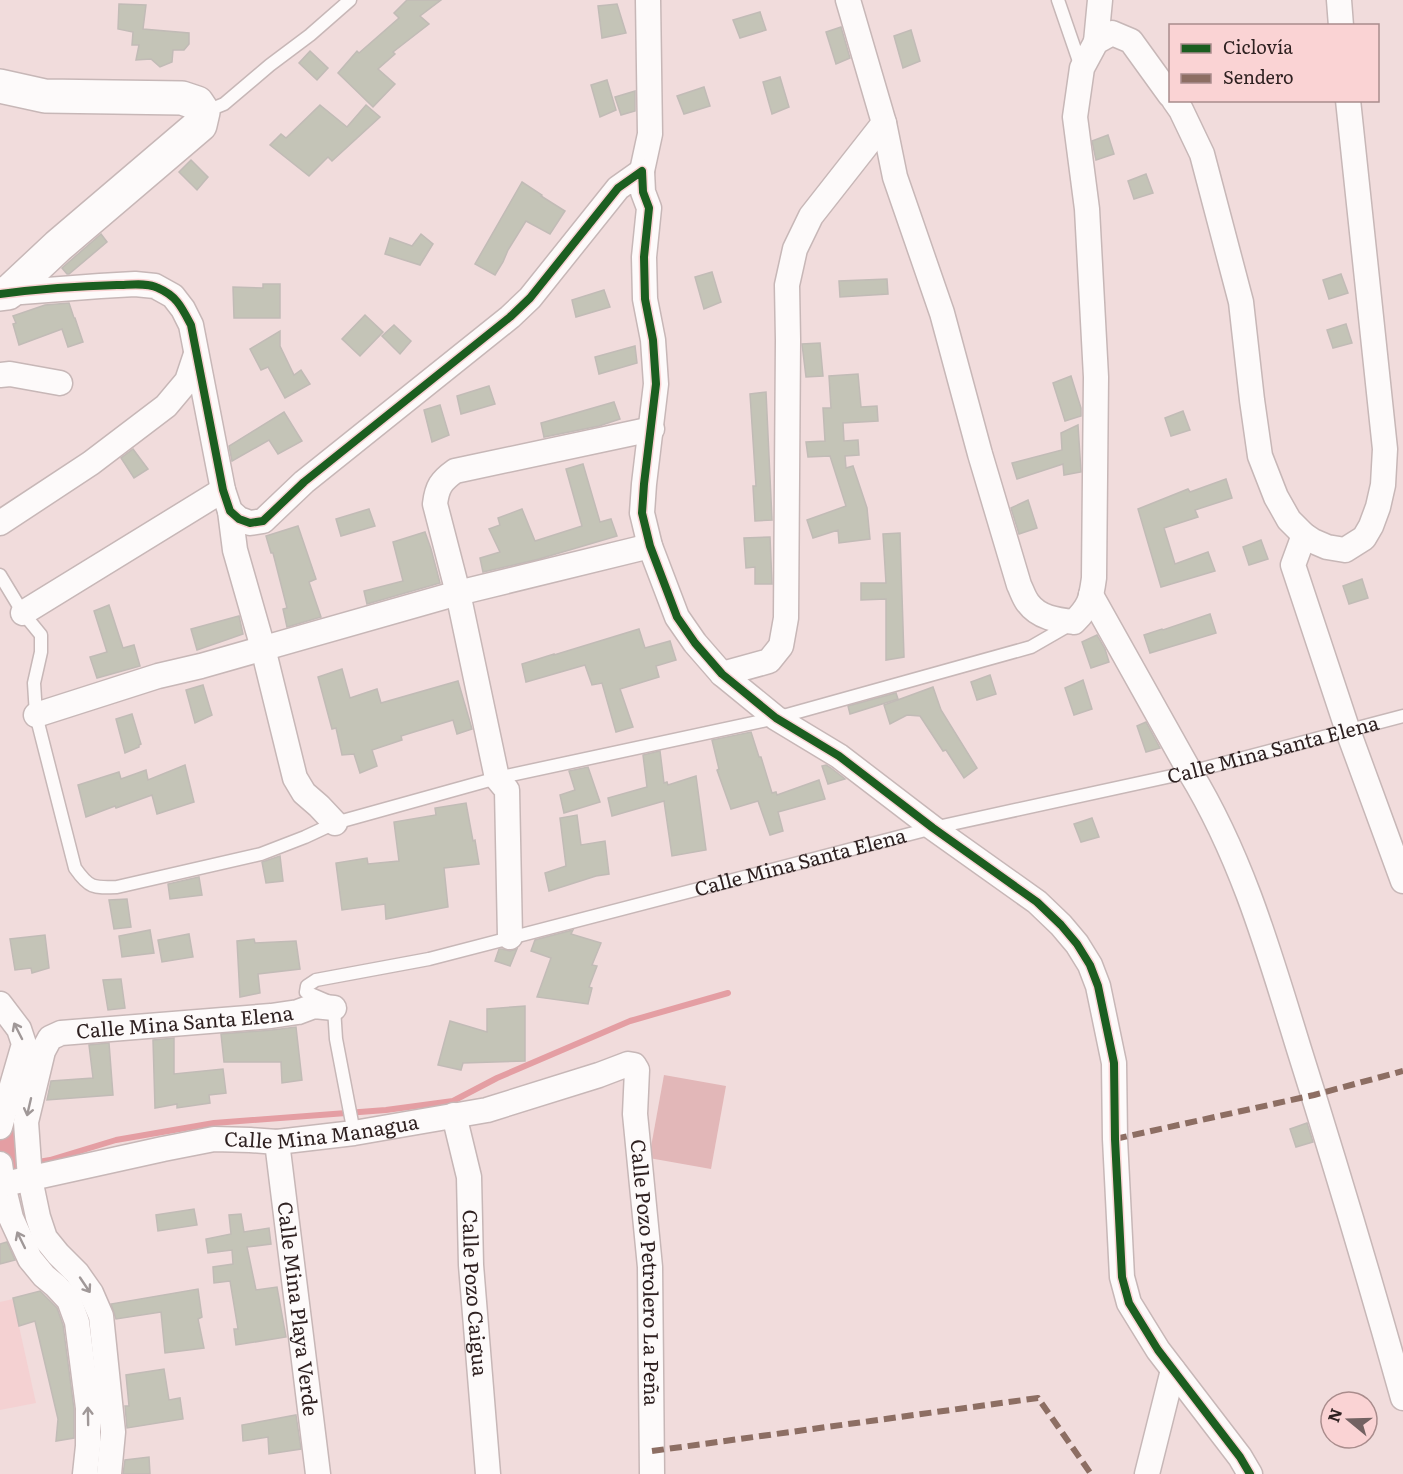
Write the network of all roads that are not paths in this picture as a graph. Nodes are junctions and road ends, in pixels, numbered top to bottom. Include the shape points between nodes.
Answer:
1 (350, 0) edge
2 (648, 0) edge
3 (848, 0) edge
4 (1058, 0) edge
5 (1100, 0) edge
6 (1339, 0) edge
7 (1341, 24) edge
8 (1096, 42) junction
9 (1082, 68) junction
10 (0, 86) edge
11 (1169, 94) edge
12 (45, 96) junction
13 (0, 98) edge
14 (1175, 102) edge
15 (1348, 102) edge
16 (203, 112) junction
17 (884, 123) junction
18 (642, 171) junction
19 (4, 293) edge
20 (197, 351) junction
21 (0, 375) edge
22 (60, 383) dead end
23 (652, 429) junction
24 (226, 500) junction
25 (0, 523) edge
26 (1304, 535) junction
27 (650, 546) junction
28 (0, 574) edge
29 (458, 593) junction
30 (1091, 595) junction
31 (23, 612) junction
32 (1074, 622) junction
33 (263, 648) junction
34 (722, 674) junction
35 (36, 715) junction
36 (1403, 716) edge
37 (776, 718) junction
38 (1348, 731) junction
39 (1190, 772) junction
40 (497, 778) junction
41 (335, 823) junction
42 (933, 828) junction
43 (1403, 881) edge
44 (510, 937) junction
45 (0, 1004) edge
46 (334, 1008) junction
47 (637, 1071) joint
48 (454, 1115) junction
49 (0, 1127) edge
50 (354, 1133) junction
51 (277, 1142) junction
52 (1, 1178) edge
53 (30, 1179) junction
54 (1173, 1370) junction
55 (1403, 1398) edge
56 (85, 1474) edge
57 (109, 1474) edge
58 (318, 1474) edge
59 (488, 1474) edge
60 (651, 1474) edge
61 (1147, 1474) edge
62 (1250, 1474) edge

1 - 16 lane via 224,104
2 - 18 street via 650,134
3 - 17 street
4 - 9 lane
5 - 8 street
6 - 7 street
8 - 9 street
8 - 11 street via 1112,33 1131,41
9 - 30 street via 1074,117 1087,209 1096,377
10 - 12 street
12 - 13 street
12 - 16 street via 182,98 197,103
14 - 26 street via 1202,154 1241,302 1260,456 1276,496
15 - 26 street via 1385,449 1383,485 1364,538 1345,550 1327,547
16 - 19 street via 200,125
17 - 32 street via 894,177 942,313 1019,585 1029,604 1041,614
17 - 34 street via 811,216 795,249 787,285 786,618 781,646 769,661
18 - 23 street via 649,208 645,299 657,384
18 - 24 street via 618,188 530,298 510,317 304,482 263,521 250,523 238,519
19 - 20 street via 155,286 173,296 183,309
20 - 24 street
20 - 25 street via 187,381 166,406
21 - 22 street
23 - 27 street via 642,513
23 - 29 street via 455,471 443,480 435,504
24 - 31 street
24 - 33 street via 235,550
26 - 38 street via 1293,565
27 - 29 street
27 - 34 street via 677,617
28 - 31 lane
29 - 33 street
29 - 40 street
30 - 32 street via 1086,611
30 - 39 street
31 - 35 lane via 41,635 34,683
32 - 37 lane via 1031,647
33 - 35 street
33 - 41 street via 295,778 304,793
34 - 37 street
35 - 41 lane via 75,868 85,882 99,888 261,855
36 - 38 lane, Calle Mina Santa Elena
37 - 40 lane
37 - 42 street via 838,756
38 - 39 lane, Calle Mina Santa Elena
38 - 43 street
39 - 42 lane, Calle Mina Santa Elena
39 - 55 street via 1228,845 1259,921
40 - 41 lane
40 - 44 street via 507,790
42 - 44 lane, Calle Mina Santa Elena
42 - 54 street via 1037,902 1077,944 1090,965 1114,1063 1122,1277 1129,1303
44 - 46 lane, Calle Mina Santa Elena via 429,959 327,977 307,986 306,992
49 -> 45 street via 24,1044 19,1029
46 - 50 lane
46 -> 53 street, Calle Mina Santa Elena via 314,1006 271,1016 60,1033 50,1038 43,1051 26,1122
47 - 48 street, Calle Mina Managua via 628,1064 487,1110
47 - 60 street, Calle Pozo Petrolero La Peña via 635,1114 650,1267
48 - 50 street, Calle Mina Managua
48 - 59 street, Calle Pozo Caigua via 469,1177 471,1265
50 - 51 street, Calle Mina Managua
51 - 53 street, Calle Mina Managua via 214,1139
51 - 58 street, Calle Mina Playa Verde
52 - 53 street, Calle Mina Managua
56 -> 52 street via 88,1408 76,1322 69,1300 30,1259 11,1218
53 -> 57 street via 45,1238 77,1273 101,1316 113,1432
54 - 61 street
54 - 62 street

